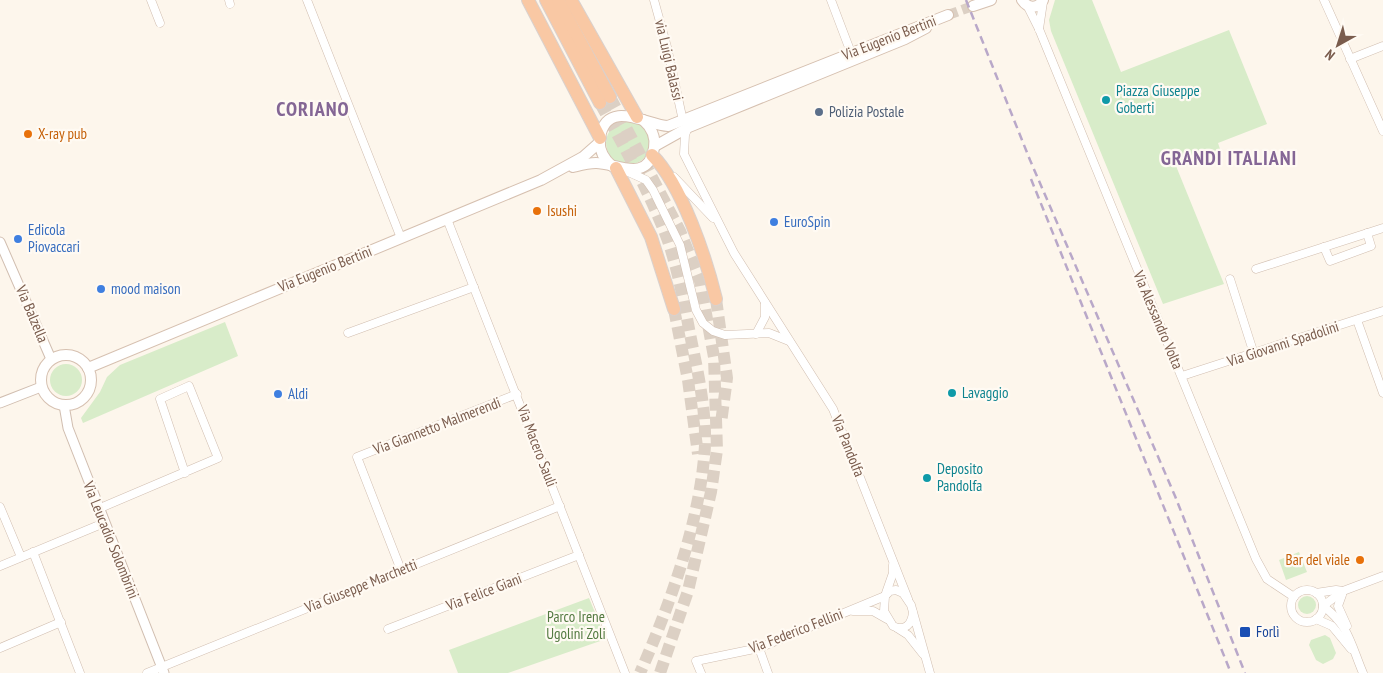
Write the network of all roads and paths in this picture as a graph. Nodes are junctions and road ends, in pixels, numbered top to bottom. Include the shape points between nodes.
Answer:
1 (151, 0) edge
2 (307, 0) edge
3 (528, 0) edge
4 (546, 0) edge
5 (558, 0) edge
6 (571, 0) edge
7 (654, 0) edge
8 (831, 0) edge
9 (991, 0) edge
10 (1324, 0) edge
11 (1043, 1) edge
12 (1025, 3) edge
13 (973, 6) tunnel mouth
14 (160, 24) dead end
15 (1039, 29) junction
16 (1383, 46) edge
17 (852, 56) junction
18 (1350, 59) junction
19 (640, 118) junction
20 (686, 124) junction
21 (1383, 131) edge
22 (600, 140) junction
23 (653, 151) junction
24 (617, 168) junction
25 (562, 170) junction
26 (448, 219) junction
27 (716, 221) junction
28 (1383, 228) edge
29 (1367, 233) junction
30 (401, 238) junction
31 (0, 242) edge
32 (1324, 247) junction
33 (2, 254) edge
34 (1256, 268) dead end
35 (1230, 279) dead end
36 (474, 286) junction
37 (716, 299) tunnel mouth
38 (765, 302) junction
39 (674, 309) tunnel mouth
40 (1383, 311) edge
41 (1357, 320) junction
42 (348, 333) dead end
43 (756, 334) junction
44 (790, 342) junction
45 (1254, 354) junction
46 (51, 359) junction
47 (88, 368) junction
48 (1182, 376) junction
49 (41, 387) junction
50 (1383, 393) edge
51 (517, 394) junction
52 (0, 403) edge
53 (64, 405) junction
54 (185, 473) junction
55 (560, 506) junction
56 (0, 507) edge
57 (98, 509) junction
58 (104, 523) junction
59 (33, 552) junction
60 (579, 555) junction
61 (21, 557) junction
62 (893, 558) junction
63 (0, 566) edge
64 (401, 570) junction
65 (1383, 576) edge
66 (1343, 591) junction
67 (1316, 593) junction
68 (886, 595) junction
69 (1294, 597) junction
70 (908, 599) junction
71 (1323, 606) junction
72 (849, 611) junction
73 (913, 612) junction
74 (888, 619) junction
75 (1316, 619) junction
76 (61, 622) junction
77 (897, 628) junction
78 (388, 629) dead end
79 (1348, 633) junction
80 (0, 648) edge
81 (758, 648) junction
82 (1355, 654) junction
83 (927, 660) junction
84 (163, 670) edge
85 (80, 673) edge
86 (147, 673) edge
87 (625, 673) edge
88 (701, 673) edge
89 (768, 673) edge
90 (930, 673) edge
91 (1363, 673) edge

1 - 14 street
2 - 30 street
3 - 22 highway
4 - 5 highway via 605,100
6 - 19 highway
7 - 20 street, via Luigi Balassi
8 - 17 street
9 - 13 main road
10 - 18 street
11 - 12 main road via 1037,6
11 - 15 street, Via Alessandro Volta
12 - 15 street, Via Alessandro Volta
15 - 48 street, Via Alessandro Volta
16 - 18 street
17 - 17 main road, Via Eugenio Bertini via 916,35 948,15
17 - 20 main road, Via Eugenio Bertini
18 - 21 street
19 - 20 main road, Via Eugenio Bertini via 668,126
19 - 22 main road, Via Eugenio Bertini via 625,115 614,119 605,127
19 - 23 main road via 653,134
20 - 23 main road, Via Eugenio Bertini
20 - 27 street, Via Pandolfa via 684,154
22 - 24 main road via 604,157
22 - 25 main road, Via Eugenio Bertini via 583,157
23 - 24 main road, Via Eugenio Bertini via 648,162 638,168
23 - 27 street
23 - 37 highway via 685,209 704,255
24 - 25 main road, Via Eugenio Bertini via 584,164
24 - 39 highway via 651,237
24 - 43 street via 646,180 653,190 680,245 696,310 703,323 725,336
25 - 26 main road, Via Eugenio Bertini
26 - 30 main road, Via Eugenio Bertini
26 - 36 street, Via Macero Sauli
27 - 38 street, Via Pandolfa
28 - 29 street
29 - 32 street
29 - 32 street via 1372,246 1330,261
30 - 47 main road, Via Eugenio Bertini
31 - 33 street, Via Balzella
32 - 34 street
33 - 46 street, Via Balzella
35 - 45 street
36 - 42 street
36 - 51 street, Via Macero Sauli
38 - 43 street via 765,317
38 - 44 street, Via Pandolfa
40 - 41 street, Via Giovanni Spadolini
41 - 45 street, Via Giovanni Spadolini
41 - 50 street
43 - 44 street via 770,333
44 - 62 street, Via Pandolfa via 833,409
45 - 48 street, Via Giovanni Spadolini
46 - 47 main road via 67,355 83,361
46 - 49 main road via 42,371
47 - 53 main road via 91,377 87,394 73,404
48 - 69 street, Via Alessandro Volta via 1261,570 1272,584
49 - 52 street
49 - 53 main road via 50,400
51 - 55 street, Via Macero Sauli
51 - 64 street, Via Giannetto Malmerendi via 357,457
53 - 57 street, Via Leucadio Solombrini via 68,428
54 - 54 street via 218,458 189,386 160,399
54 - 57 street
55 - 60 street, Via Macero Sauli
55 - 64 street, Via Giuseppe Marchetti
56 - 61 street
57 - 58 street, Via Leucadio Solombrini
58 - 59 street
58 - 84 street, Via Leucadio Solombrini
59 - 61 street
59 - 76 street
60 - 78 street, Via Felice Giani
60 - 87 street, Via Macero Sauli
61 - 63 street
62 - 68 street, Via Pandolfa via 893,573
62 - 70 street, Via Pandolfa
64 - 84 street, Via Giuseppe Marchetti
65 - 66 street
66 - 67 street
66 - 71 street
66 - 79 street via 1338,606
67 - 69 street via 1306,590
67 - 71 street
68 - 70 street via 896,590
68 - 72 street, Via Federico Fellini
68 - 74 street, Via Pandolfa via 884,611
69 - 75 street via 1291,608 1296,618 1306,622
70 - 73 street, Via Pandolfa
71 - 75 street
71 - 79 street
72 - 74 street, Via Federico Fellini via 872,611
72 - 81 street, Via Federico Fellini
73 - 77 street via 910,624
73 - 83 street, Via Pandolfa
74 - 77 street, Via Pandolfa
75 - 82 street via 1332,626
76 - 80 street
76 - 85 street
77 - 83 street, Via Pandolfa via 918,646
79 - 82 street
81 - 88 street, Via Federico Fellini via 696,661
81 - 89 street
82 - 91 street
83 - 90 street, Via Pandolfa
84 - 86 street, Via Giuseppe Marchetti

